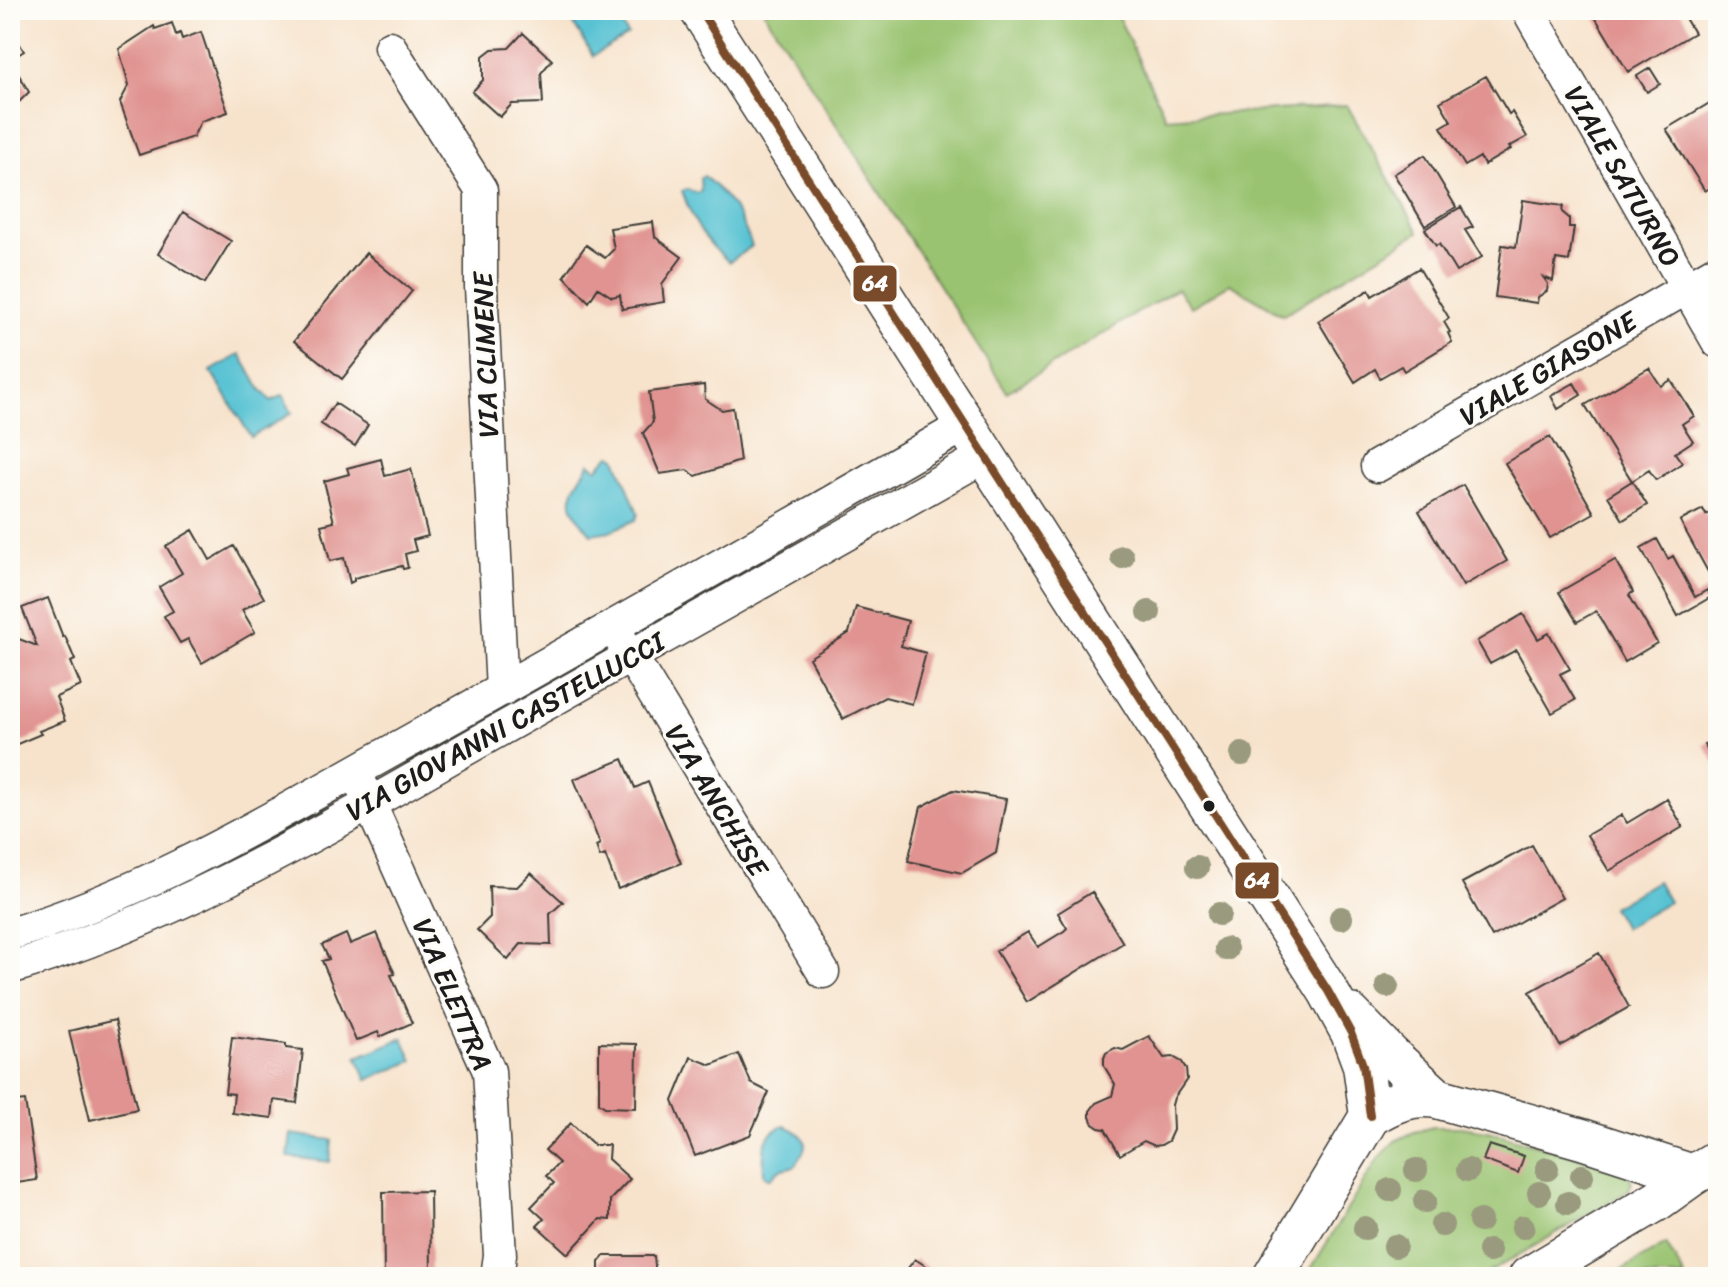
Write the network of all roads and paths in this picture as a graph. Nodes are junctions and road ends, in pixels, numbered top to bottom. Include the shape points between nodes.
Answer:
1 (700, 10) edge
2 (1528, 10) edge
3 (390, 47) dead end
4 (1718, 270) edge
5 (1687, 287) junction
6 (1718, 342) edge
7 (975, 441) junction
8 (1377, 466) dead end
9 (614, 626) junction
10 (629, 656) junction
11 (502, 690) junction
12 (355, 771) junction
13 (371, 802) junction
14 (10, 934) edge
15 (10, 968) edge
16 (823, 972) dead end
17 (1328, 991) junction
18 (1437, 1098) junction
19 (1370, 1116) junction
20 (1652, 1161) junction
21 (1705, 1167) edge
22 (1658, 1200) junction
23 (497, 1277) edge
24 (1273, 1277) edge
25 (1529, 1277) edge

1 - 7 street
2 - 5 street, VIALE SATURNO
3 - 11 street, VIA CLIMENE via 481,190 481,287
4 - 5 street, VIALE GIASONE
5 - 6 street, VIALE SATURNO
5 - 8 street, VIALE GIASONE
7 - 9 street, VIA GIOVANNI CASTELLUCCI
7 - 10 street, VIA GIOVANNI CASTELLUCCI
7 - 17 street
9 - 10 street, VIA ANCHISE
9 - 11 street, VIA GIOVANNI CASTELLUCCI
10 - 13 street, VIA GIOVANNI CASTELLUCCI
10 - 16 street, VIA ANCHISE
11 - 12 street, VIA GIOVANNI CASTELLUCCI
12 - 13 street, VIA ELETTRA
12 - 14 street, VIA GIOVANNI CASTELLUCCI via 174,868
13 - 15 street, VIA GIOVANNI CASTELLUCCI via 186,900 97,939
13 - 23 street, VIA ELETTRA via 489,1071
17 - 18 street
17 - 19 street via 1363,1065
18 - 19 street via 1412,1097
18 - 20 street
19 - 24 street
20 - 21 street
20 - 22 street via 1664,1176
21 - 22 street
22 - 25 street

